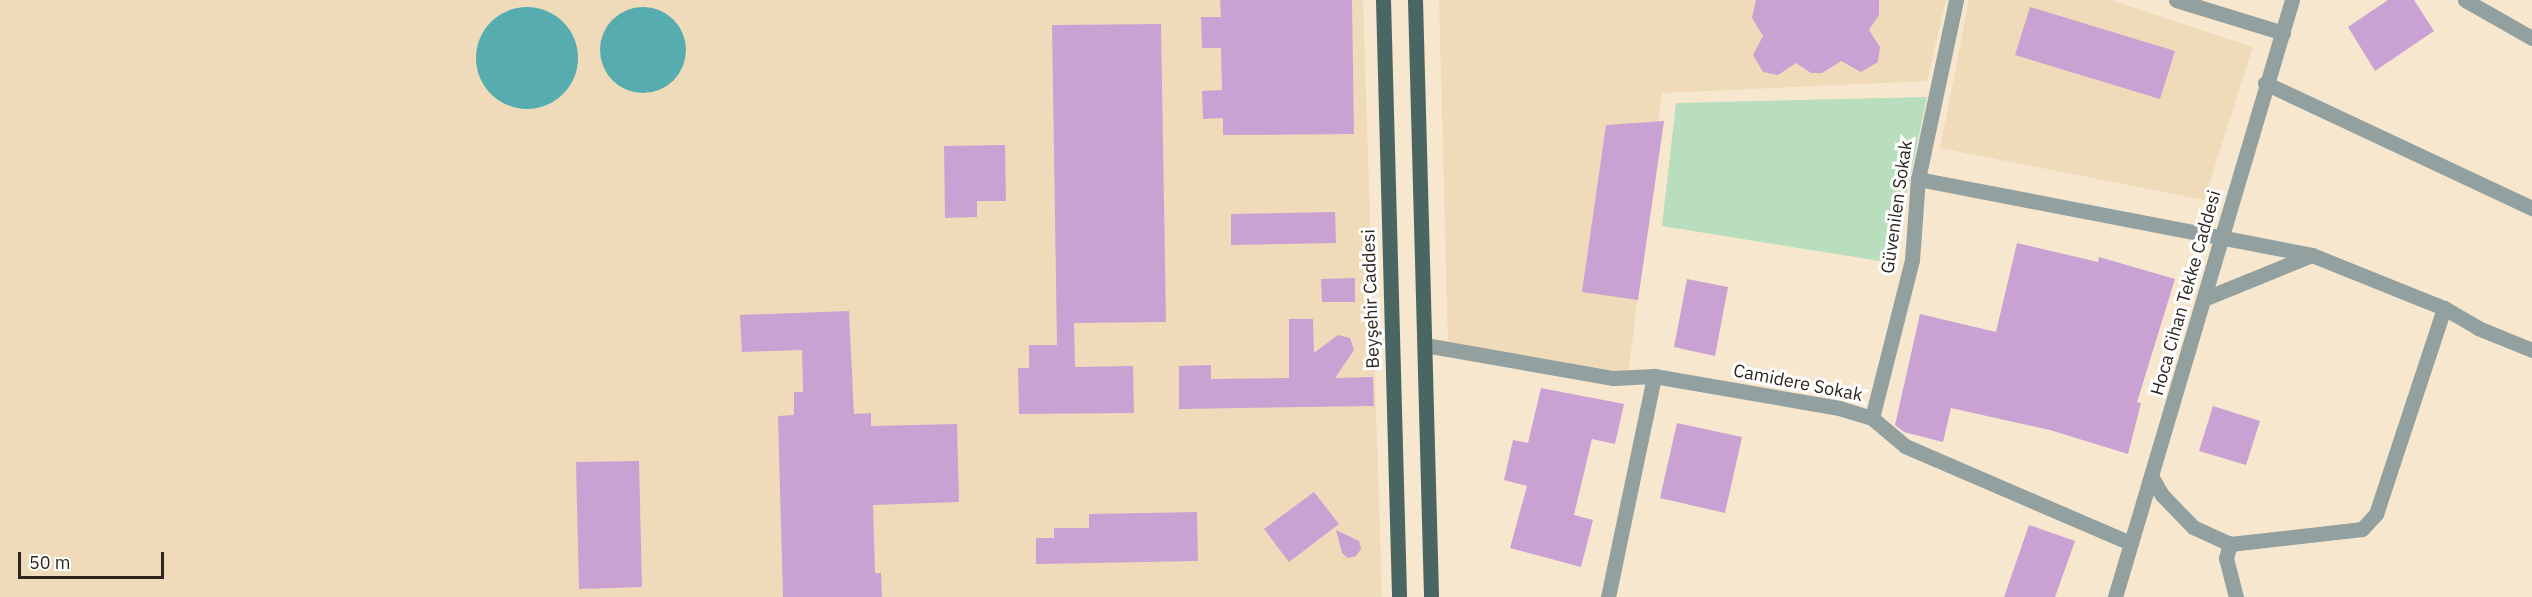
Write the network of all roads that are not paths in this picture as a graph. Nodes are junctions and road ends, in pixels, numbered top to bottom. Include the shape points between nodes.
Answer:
1 (1383, 0) edge
2 (1415, 0) edge
3 (1956, 0) edge
4 (2176, 0) edge
5 (2292, 0) edge
6 (2465, 0) edge
7 (2283, 33) junction
8 (2532, 38) edge
9 (2265, 83) junction
10 (1918, 178) junction
11 (2532, 208) edge
12 (2223, 239) junction
13 (2312, 255) junction
14 (2206, 298) junction
15 (2444, 308) junction
16 (1425, 345) junction
17 (2532, 350) edge
18 (1654, 376) junction
19 (1872, 418) junction
20 (2151, 476) junction
21 (2130, 543) junction
22 (2230, 544) junction
23 (1399, 597) edge
24 (1431, 597) edge
25 (1608, 597) edge
26 (2115, 597) edge
27 (2236, 597) edge

1 - 23 main road, Beyşehir Caddesi
2 - 16 main road
3 - 10 street, Güvenilen Sokak
4 - 7 street
5 - 7 street, Hoca Cihan Tekke Caddesi
6 - 8 street
7 - 9 street, Hoca Cihan Tekke Caddesi
9 - 11 street
9 - 12 street, Hoca Cihan Tekke Caddesi
10 - 12 street
10 - 19 street, Güvenilen Sokak via 1911,260
12 - 13 street
12 - 14 street, Hoca Cihan Tekke Caddesi
13 - 14 street
13 - 15 street
14 - 20 street, Hoca Cihan Tekke Caddesi
15 - 17 street via 2478,328
15 - 22 street via 2376,514 2362,529
16 - 18 street, Camidere Sokak via 1613,378
16 - 24 main road
18 - 19 street, Camidere Sokak via 1839,408
18 - 25 street
19 - 21 street, Camidere Sokak via 1905,446
20 - 21 street, Hoca Cihan Tekke Caddesi
20 - 22 street via 2162,495 2193,527
21 - 26 street, Hoca Cihan Tekke Caddesi
22 - 27 street via 2226,558

